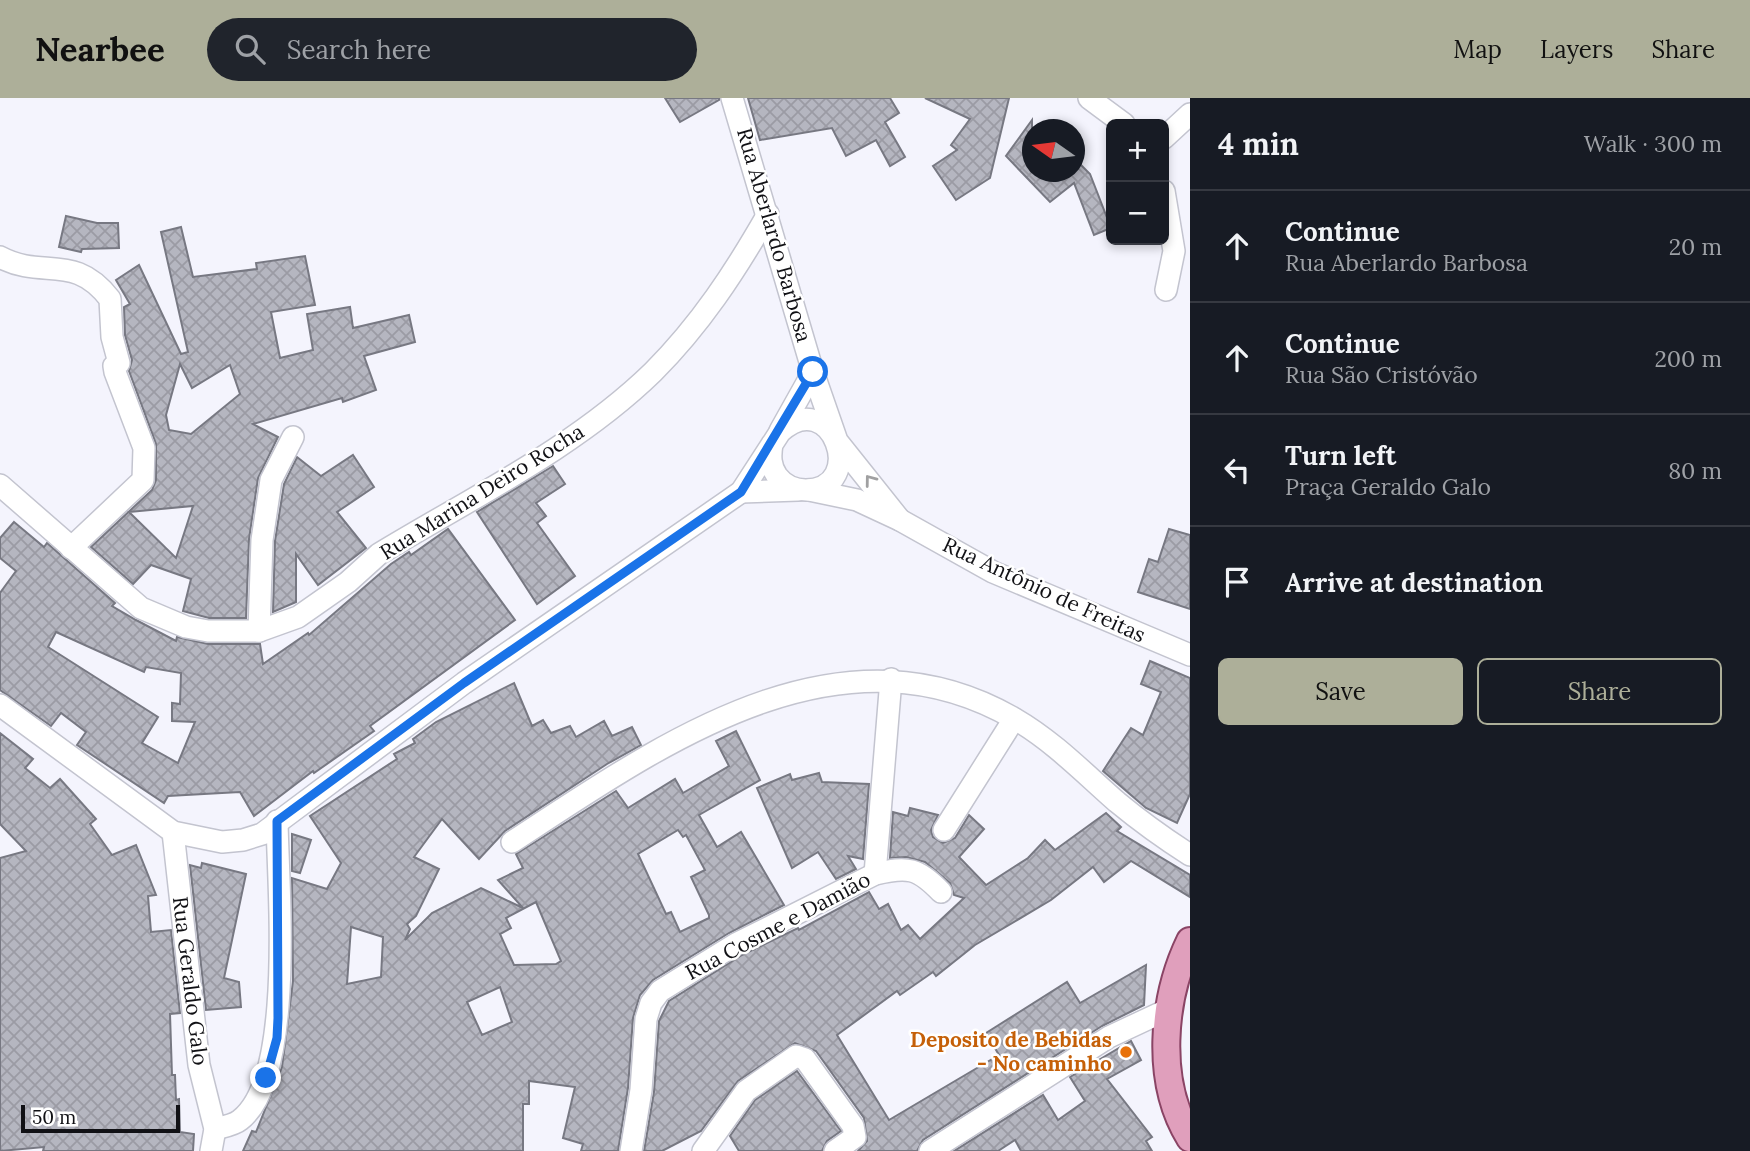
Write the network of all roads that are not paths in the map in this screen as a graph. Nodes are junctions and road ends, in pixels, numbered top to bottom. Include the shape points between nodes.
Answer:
1 (732, 98) edge
2 (1089, 98) edge
3 (1190, 114) edge
4 (1117, 119) edge
5 (1169, 133) edge
6 (768, 214) junction
7 (1169, 221) edge
8 (0, 257) edge
9 (1166, 290) dead end
10 (813, 372) junction
11 (293, 437) dead end
12 (776, 438) junction
13 (837, 441) junction
14 (0, 485) edge
15 (804, 490) junction
16 (741, 492) junction
17 (900, 520) junction
18 (71, 548) junction
19 (259, 631) junction
20 (1190, 655) edge
21 (891, 679) junction
22 (0, 705) edge
23 (1014, 719) junction
24 (277, 821) junction
25 (944, 830) dead end
26 (173, 832) junction
27 (512, 842) dead end
28 (1190, 855) edge
29 (875, 874) junction
30 (942, 892) dead end
31 (1190, 940) edge
32 (1171, 1008) junction
33 (215, 1129) junction
34 (1190, 1138) edge
35 (211, 1151) edge
36 (631, 1151) edge
37 (704, 1151) edge
38 (835, 1151) edge
39 (930, 1151) edge

1 - 6 street, Rua Aberlardo Barbosa
2 - 4 street
3 - 5 street
6 - 10 street, Rua Aberlardo Barbosa
6 - 19 street, Rua Marina Deiro Rocha via 718,298 688,334 652,373 596,420 379,554 298,617
7 - 9 street via 1174,251
8 - 18 street via 26,266 87,275 110,299 119,363 115,372 144,448 143,480
10 - 12 street
10 - 13 street, Rua Aberlardo Barbosa
11 - 19 street via 269,489
12 - 13 street via 798,421 810,420 831,431
12 - 15 street via 773,467 778,478
12 - 16 street
13 - 15 street via 840,452 835,473 829,481
17 -> 13 street, Rua Antônio de Freitas
14 - 18 street, Rua Marina Deiro Rocha
15 - 16 street, Rua Antônio de Freitas
15 - 17 street, Rua Antônio de Freitas via 857,500
16 - 24 street via 464,683
17 - 20 street, Rua Antônio de Freitas via 993,572
18 - 19 street, Rua Marina Deiro Rocha via 141,608 186,627
21 - 23 street via 951,691
21 - 27 street via 824,684 739,710 621,771
21 - 29 street
22 - 26 street
23 - 25 street
23 - 28 street via 1045,738 1145,824
24 - 26 street via 262,834 243,840 202,840
24 - 33 street via 277,1038 259,1096 239,1121
26 - 33 street, Rua Geraldo Galo via 198,1052
29 - 30 street, Rua Cosme e Damião via 897,869 921,873
29 - 36 street, Rua Cosme e Damião via 736,944 676,980 650,1003
31 - 32 main road
32 - 34 main road via 1167,1072 1172,1100
32 - 39 street via 1109,1037
33 - 35 street
37 - 38 street via 746,1091 796,1056 805,1059 853,1126 855,1137

